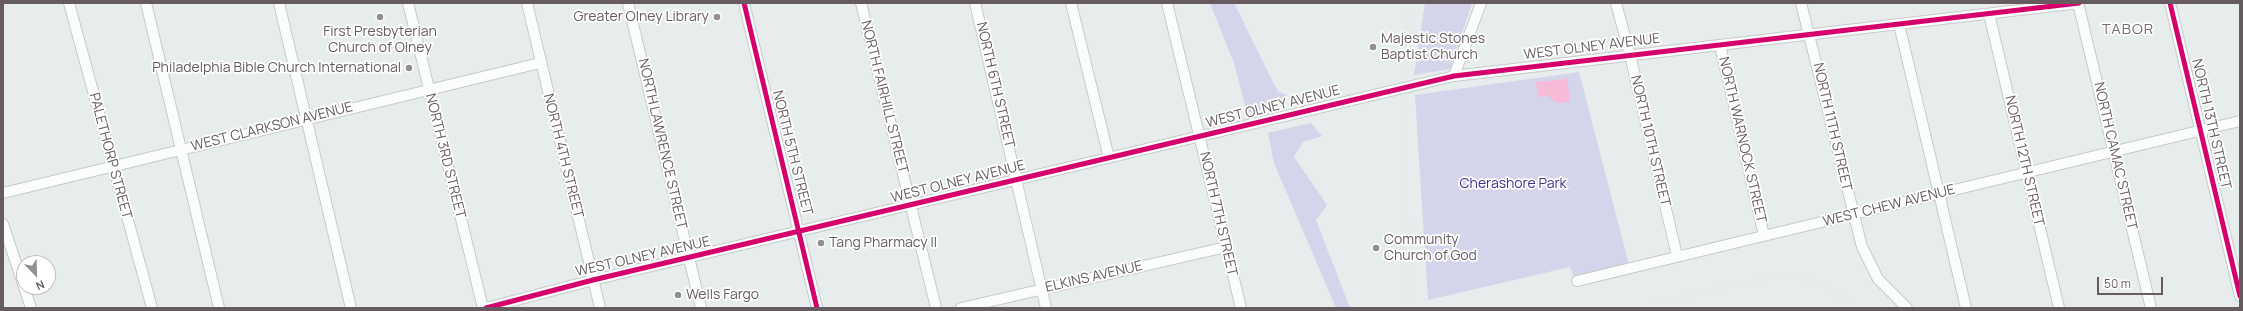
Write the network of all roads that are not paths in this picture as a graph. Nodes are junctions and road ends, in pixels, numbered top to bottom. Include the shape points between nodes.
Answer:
1 (69, 3) edge
2 (146, 3) edge
3 (279, 3) edge
4 (408, 3) edge
5 (527, 3) edge
6 (628, 3) edge
7 (744, 3) edge
8 (861, 3) edge
9 (976, 3) edge
10 (1071, 3) edge
11 (1167, 3) edge
12 (1481, 3) edge
13 (1616, 3) edge
14 (1801, 3) edge
15 (2079, 3) edge
16 (2170, 3) edge
17 (1989, 14) junction
18 (1900, 24) junction
19 (1810, 35) junction
20 (1720, 45) junction
21 (1630, 55) junction
22 (540, 63) junction
23 (1454, 76) junction
24 (428, 89) junction
25 (307, 119) junction
26 (2240, 121) edge
27 (2200, 130) junction
28 (1200, 136) junction
29 (180, 149) junction
30 (2114, 151) junction
31 (1109, 158) junction
32 (112, 166) junction
33 (2026, 172) junction
34 (1017, 180) junction
35 (3, 193) edge
36 (1940, 193) junction
37 (912, 205) junction
38 (1853, 216) junction
39 (3, 224) edge
40 (799, 232) junction
41 (1764, 236) junction
42 (1226, 247) junction
43 (1677, 256) junction
44 (689, 258) junction
45 (593, 280) junction
46 (1577, 281) dead end
47 (1042, 289) junction
48 (2240, 296) edge
49 (30, 308) edge
50 (152, 308) edge
51 (219, 308) edge
52 (351, 308) edge
53 (484, 308) edge
54 (600, 308) edge
55 (701, 308) edge
56 (817, 308) edge
57 (936, 308) edge
58 (961, 308) edge
59 (1046, 308) edge
60 (1241, 308) edge
61 (1907, 308) edge
62 (1966, 308) edge
63 (2059, 308) edge
64 (2151, 308) edge

1 - 32 street, PALETHORP STREET
2 - 29 street
3 - 25 street
4 - 24 street, NORTH 3RD STREET
5 - 22 street, NORTH 4TH STREET
6 - 44 street, NORTH LAWRENCE STREET
7 - 40 street, NORTH 5TH STREET
8 - 37 street, NORTH FAIRHILL STREET
9 - 34 street, NORTH 6TH STREET
10 - 31 street
11 - 28 street, NORTH 7TH STREET
12 - 23 street
13 - 21 street, NORTH 10TH STREET
14 - 19 street, NORTH 11TH STREET
15 - 17 street, WEST OLNEY AVENUE
15 - 30 street, NORTH CAMAC STREET
16 - 27 street, NORTH 13TH STREET
17 - 18 street, WEST OLNEY AVENUE
17 - 33 street, NORTH 12TH STREET
18 - 19 street, WEST OLNEY AVENUE
18 - 36 street
19 - 20 street, WEST OLNEY AVENUE
19 - 38 street, NORTH 11TH STREET
20 - 21 street, WEST OLNEY AVENUE
20 - 41 street, NORTH WARNOCK STREET
21 - 23 street, WEST OLNEY AVENUE
21 - 43 street, NORTH 10TH STREET
22 - 24 street, WEST CLARKSON AVENUE
22 - 45 street, NORTH 4TH STREET
23 - 28 street, WEST OLNEY AVENUE
24 - 25 street, WEST CLARKSON AVENUE
24 - 53 street, NORTH 3RD STREET
25 - 29 street, WEST CLARKSON AVENUE
25 - 52 street
26 - 27 street, WEST CHEW AVENUE
27 - 30 street, WEST CHEW AVENUE
27 - 48 street, NORTH 13TH STREET
28 - 31 street, WEST OLNEY AVENUE
28 - 42 street, NORTH 7TH STREET
29 - 32 street, WEST CLARKSON AVENUE
29 - 51 street
30 - 33 street, WEST CHEW AVENUE
30 - 64 street, NORTH CAMAC STREET
31 - 34 street, WEST OLNEY AVENUE
32 - 35 street, WEST CLARKSON AVENUE
32 - 50 street, PALETHORP STREET
33 - 36 street, WEST CHEW AVENUE
33 - 63 street, NORTH 12TH STREET
34 - 37 street, WEST OLNEY AVENUE
34 - 47 street, NORTH 6TH STREET
36 - 38 street, WEST CHEW AVENUE
36 - 62 street
37 - 40 street, WEST OLNEY AVENUE
37 - 57 street, NORTH FAIRHILL STREET
38 - 41 street, WEST CHEW AVENUE
38 - 61 street, NORTH 11TH STREET via 1862,247 1878,279
39 - 49 street
40 - 44 street, WEST OLNEY AVENUE
40 - 56 street, NORTH 5TH STREET
41 - 43 street, WEST CHEW AVENUE
42 - 47 street, ELKINS AVENUE
42 - 60 street, NORTH 7TH STREET
43 - 46 street, WEST CHEW AVENUE
44 - 45 street, WEST OLNEY AVENUE
44 - 55 street, NORTH LAWRENCE STREET
45 - 53 street, WEST OLNEY AVENUE
45 - 54 street, NORTH 4TH STREET
47 - 58 street, ELKINS AVENUE
47 - 59 street, NORTH 6TH STREET

